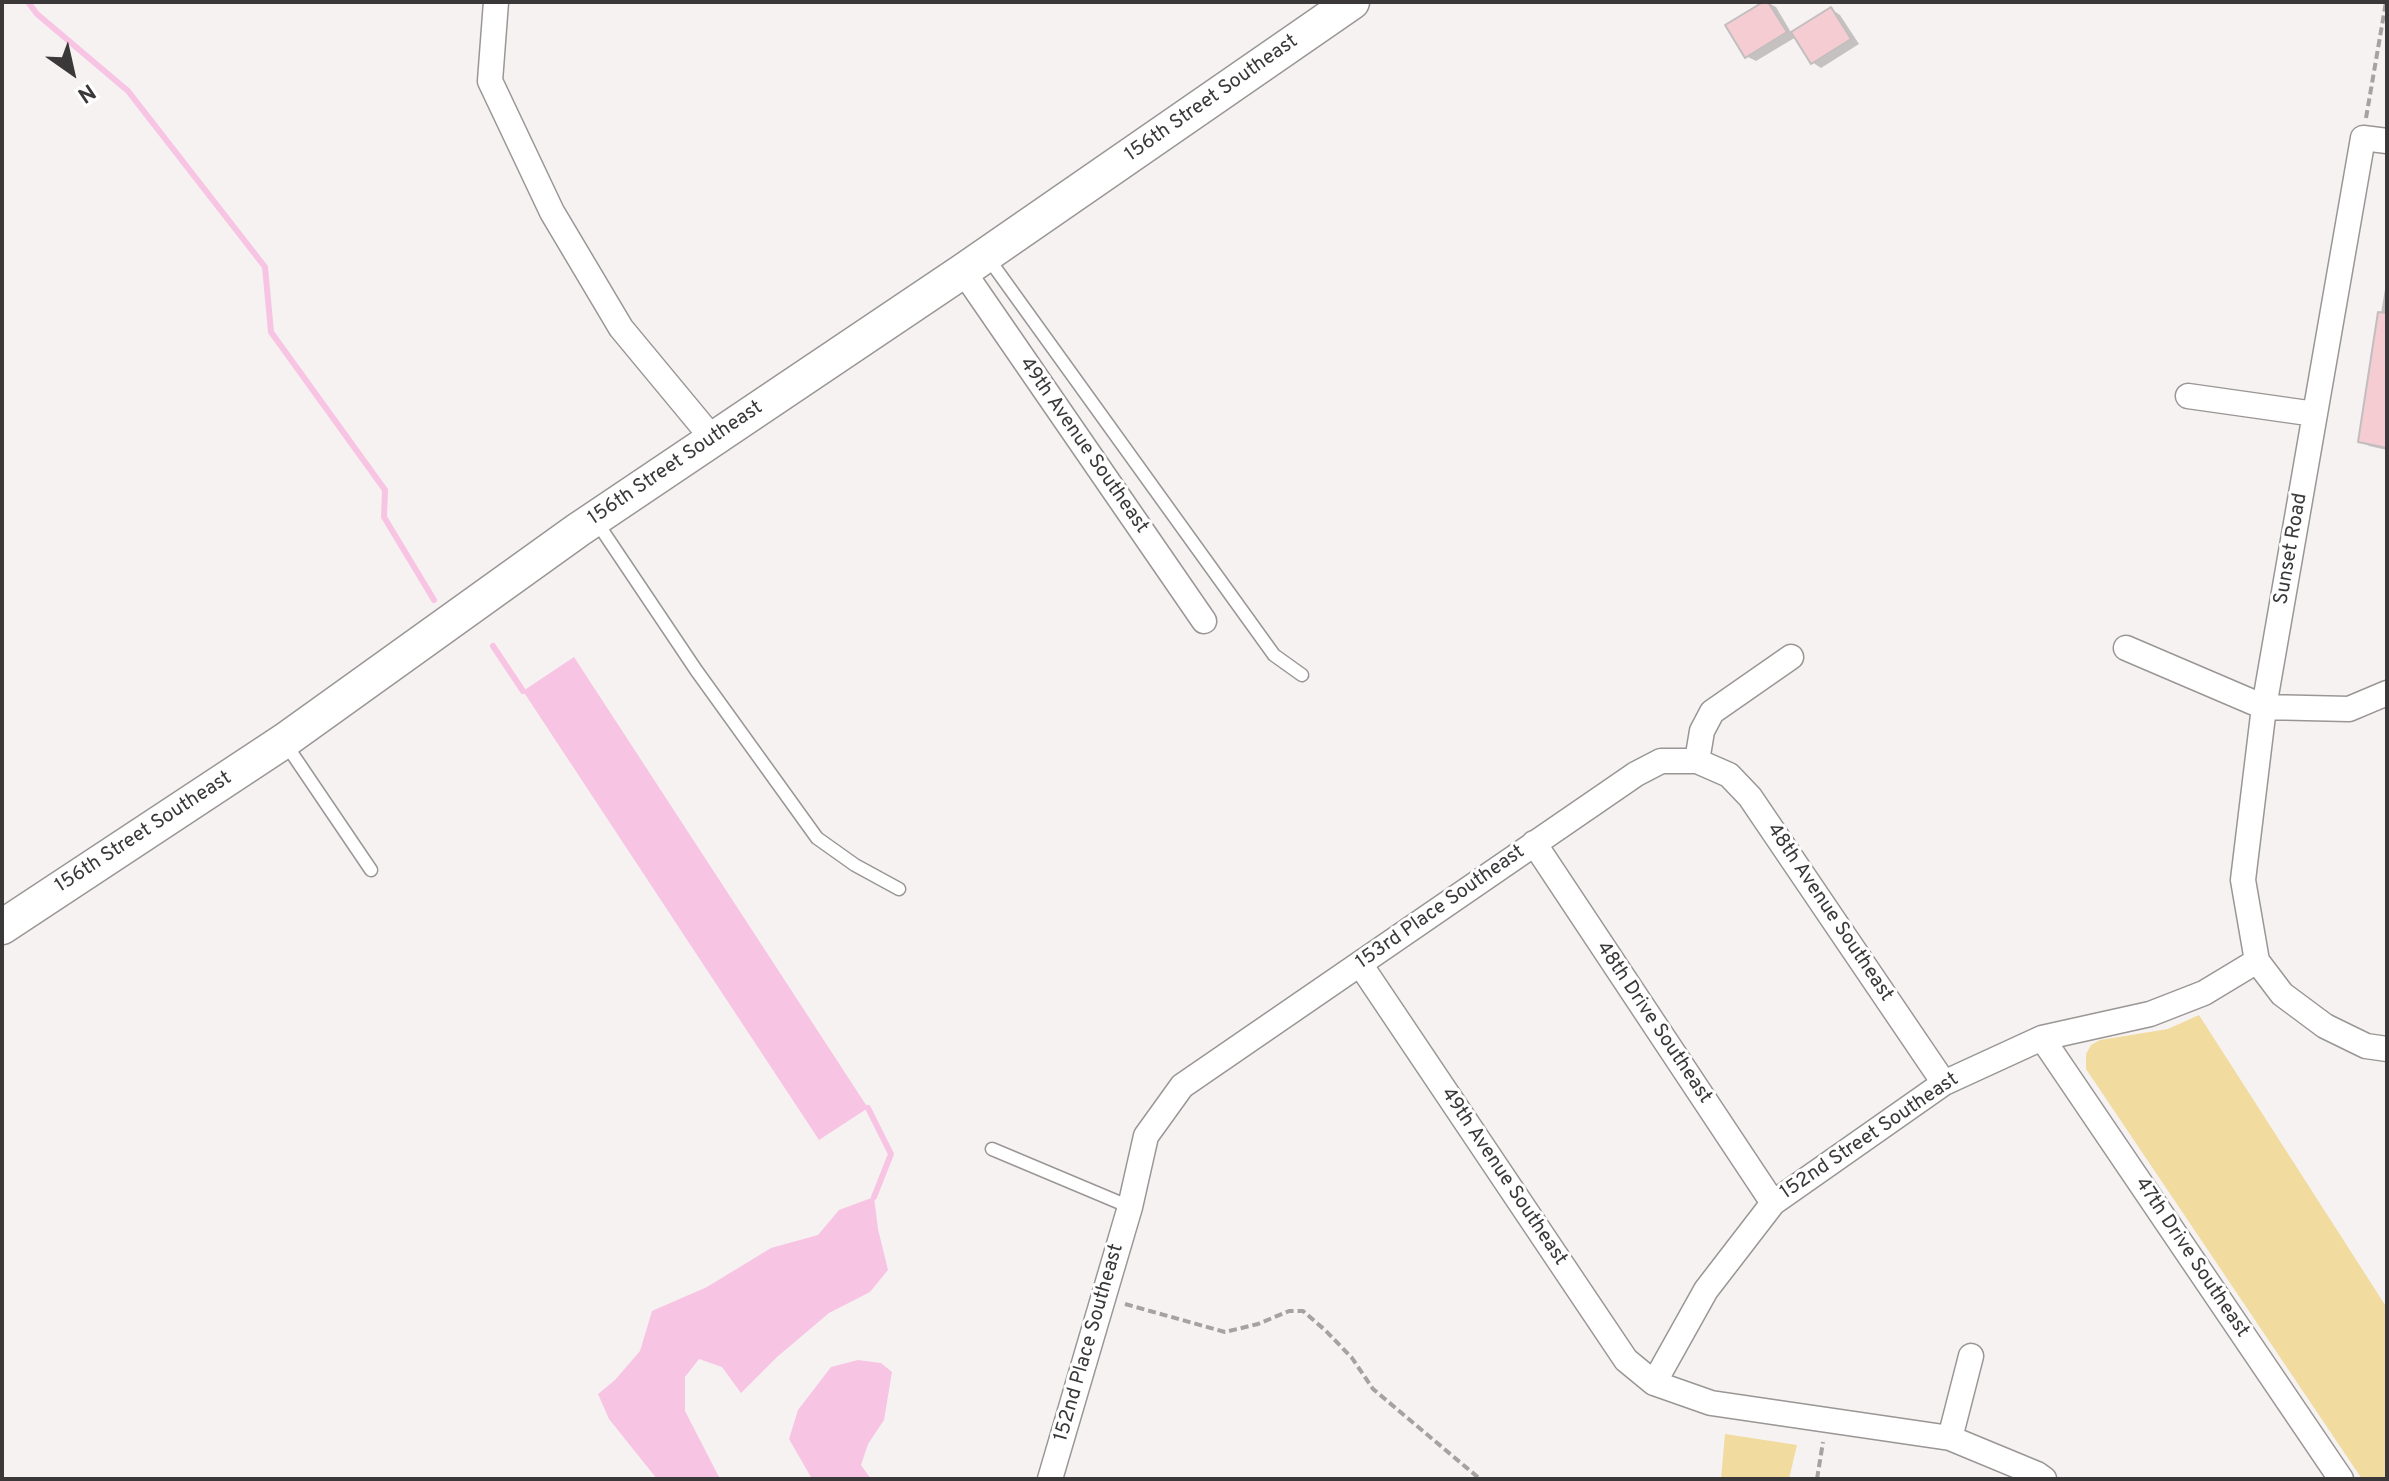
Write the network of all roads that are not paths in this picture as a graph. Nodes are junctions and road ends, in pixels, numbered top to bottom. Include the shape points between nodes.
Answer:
1 (496, 2) edge
2 (1352, 2) edge
3 (2375, 140) edge
4 (974, 263) junction
5 (2188, 396) dead end
6 (2315, 414) junction
7 (713, 439) junction
8 (594, 519) junction
9 (1204, 621) dead end
10 (2126, 648) dead end
11 (1791, 657) dead end
12 (1302, 675) dead end
13 (2387, 693) edge
14 (2264, 707) junction
15 (284, 741) junction
16 (1697, 761) junction
17 (1534, 843) junction
18 (371, 870) dead end
19 (899, 889) dead end
20 (2, 927) edge
21 (2257, 961) junction
22 (1360, 964) junction
23 (2042, 1038) junction
24 (2387, 1049) edge
25 (1944, 1083) junction
26 (992, 1149) dead end
27 (1773, 1203) junction
28 (1130, 1207) junction
29 (1971, 1356) dead end
30 (1654, 1383) junction
31 (1950, 1438) junction
32 (1056, 1477) edge
33 (2044, 1479) edge
34 (2341, 1479) edge

1 - 7 street via 490,81 552,212 621,328
2 - 4 street, 156th Street Southeast
3 - 6 street, Sunset Road
4 - 7 street, 156th Street Southeast
4 - 9 street, 49th Avenue Southeast
4 - 12 lane via 1274,655
5 - 6 street
6 - 14 street, Sunset Road
7 - 8 street, 156th Street Southeast
8 - 15 street, 156th Street Southeast
8 - 19 lane via 817,838
10 - 14 street
11 - 16 street via 1712,712 1702,731
13 - 14 street via 2349,709
14 - 21 street, Sunset Road via 2243,880
15 - 18 lane
15 - 20 street, 156th Street Southeast
16 - 17 street, 153rd Place Southeast via 1661,761
16 - 25 street, 48th Avenue Southeast via 1729,775 1750,797
17 - 22 street, 153rd Place Southeast
17 - 27 street, 48th Drive Southeast
21 - 23 street, 152nd Street Southeast via 2204,993 2150,1014
21 - 24 street via 2282,994 2325,1026 2366,1046
22 - 28 street, 153rd Place Southeast via 1182,1086 1146,1136
22 - 30 street, 49th Avenue Southeast via 1626,1360
23 - 25 street, 152nd Street Southeast
23 - 34 street, 47th Drive Southeast
25 - 27 street, 152nd Street Southeast
26 - 28 lane
27 - 30 street, 152nd Street Southeast via 1706,1290
28 - 32 street, 152nd Place Southeast
29 - 31 street
30 - 31 street via 1711,1403
31 - 33 street

